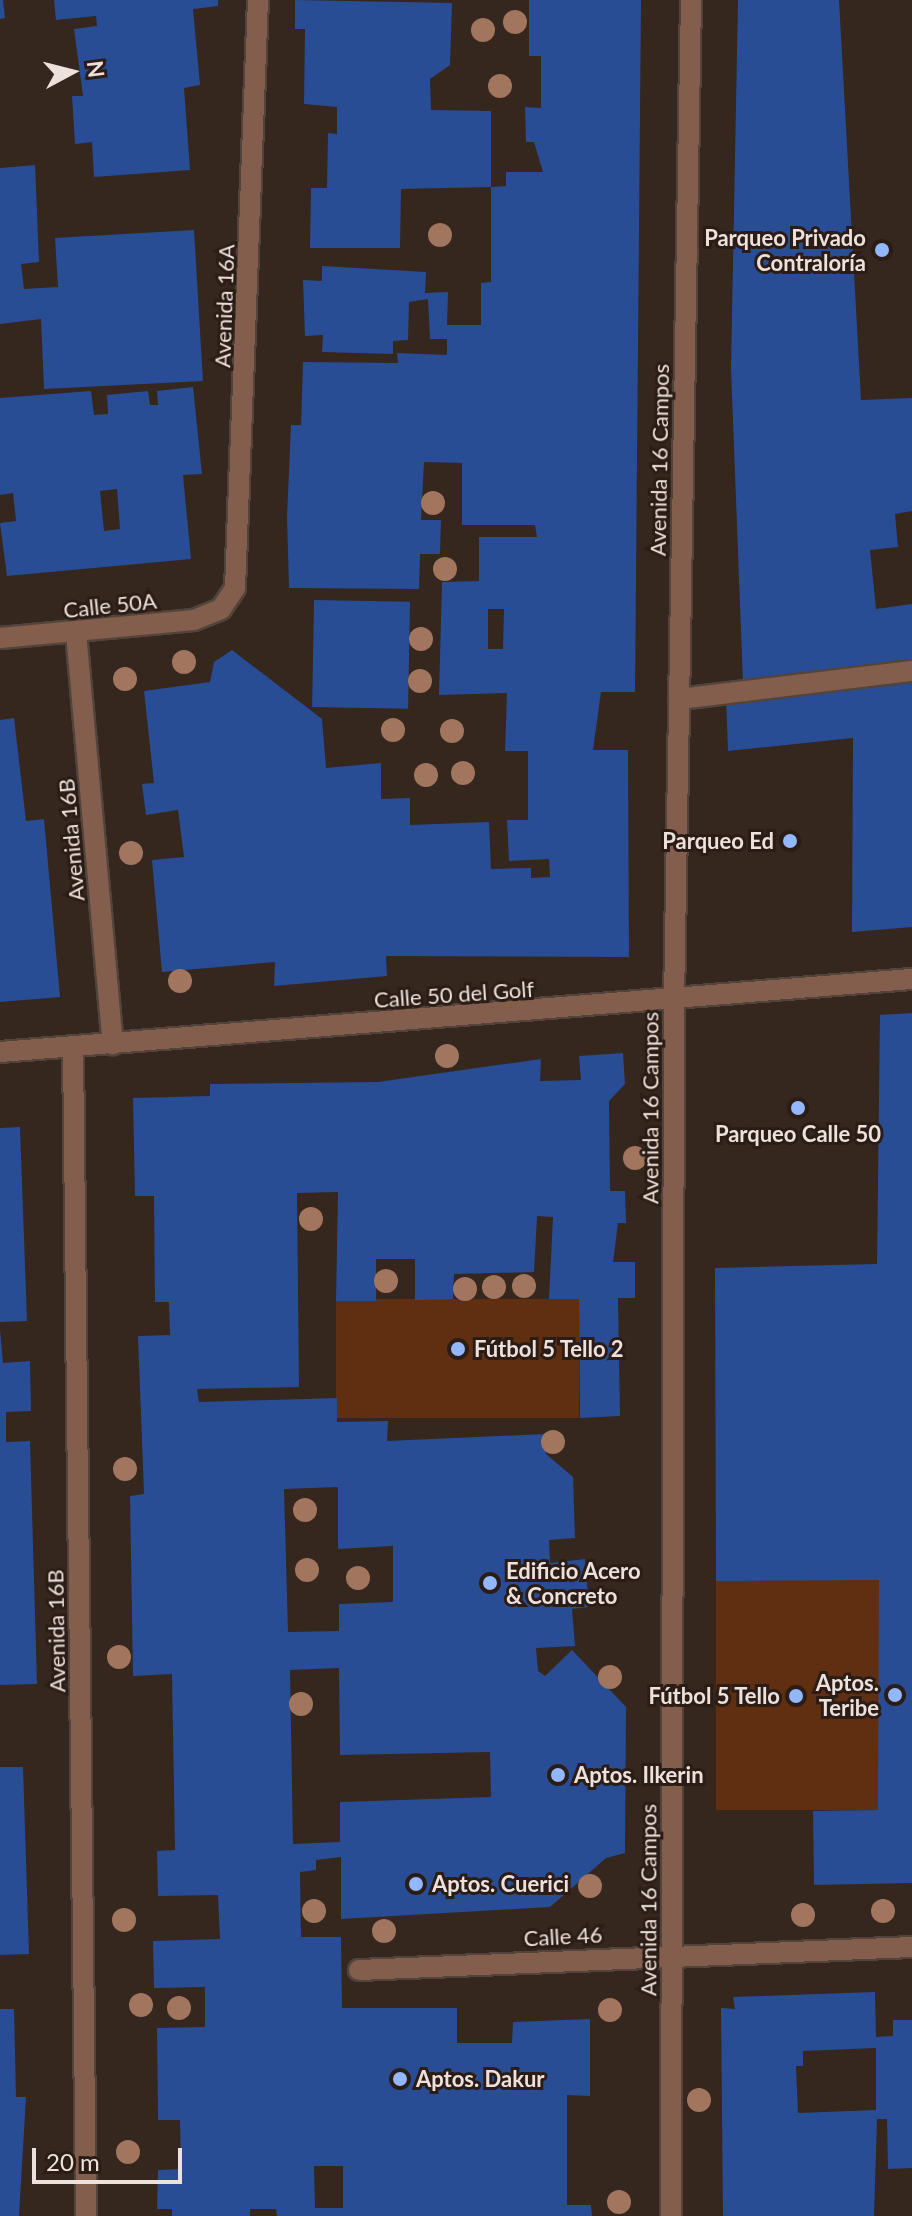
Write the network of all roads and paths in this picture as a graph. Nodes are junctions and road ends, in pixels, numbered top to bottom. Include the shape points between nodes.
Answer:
1 (258, 0) edge
2 (691, 0) edge
3 (221, 609) joint
4 (76, 632) junction
5 (0, 638) edge
6 (912, 671) edge
7 (679, 699) junction
8 (912, 979) edge
9 (674, 1002) junction
10 (113, 1044) junction
11 (73, 1046) junction
12 (0, 1052) edge
13 (912, 1947) edge
14 (672, 1955) junction
15 (359, 1970) dead end
16 (86, 2216) edge
17 (671, 2216) edge

1 - 3 street, Avenida 16A via 240,568
2 - 7 street, Avenida 16 Campos
3 - 4 street, Calle 50A via 194,620
4 - 5 street, Calle 50A
4 - 10 street, Avenida 16B
6 - 7 street
7 - 9 street, Avenida 16 Campos
8 - 9 street, Calle 50 del Golf
9 - 10 street, Calle 50 del Golf
9 - 14 street, Avenida 16 Campos
10 - 11 street, Calle 50 del Golf
11 - 12 street, Calle 50 del Golf
11 - 16 street, Avenida 16B
13 - 14 street, Calle 46
14 - 15 street, Calle 46
14 - 17 street, Avenida 16 Campos

